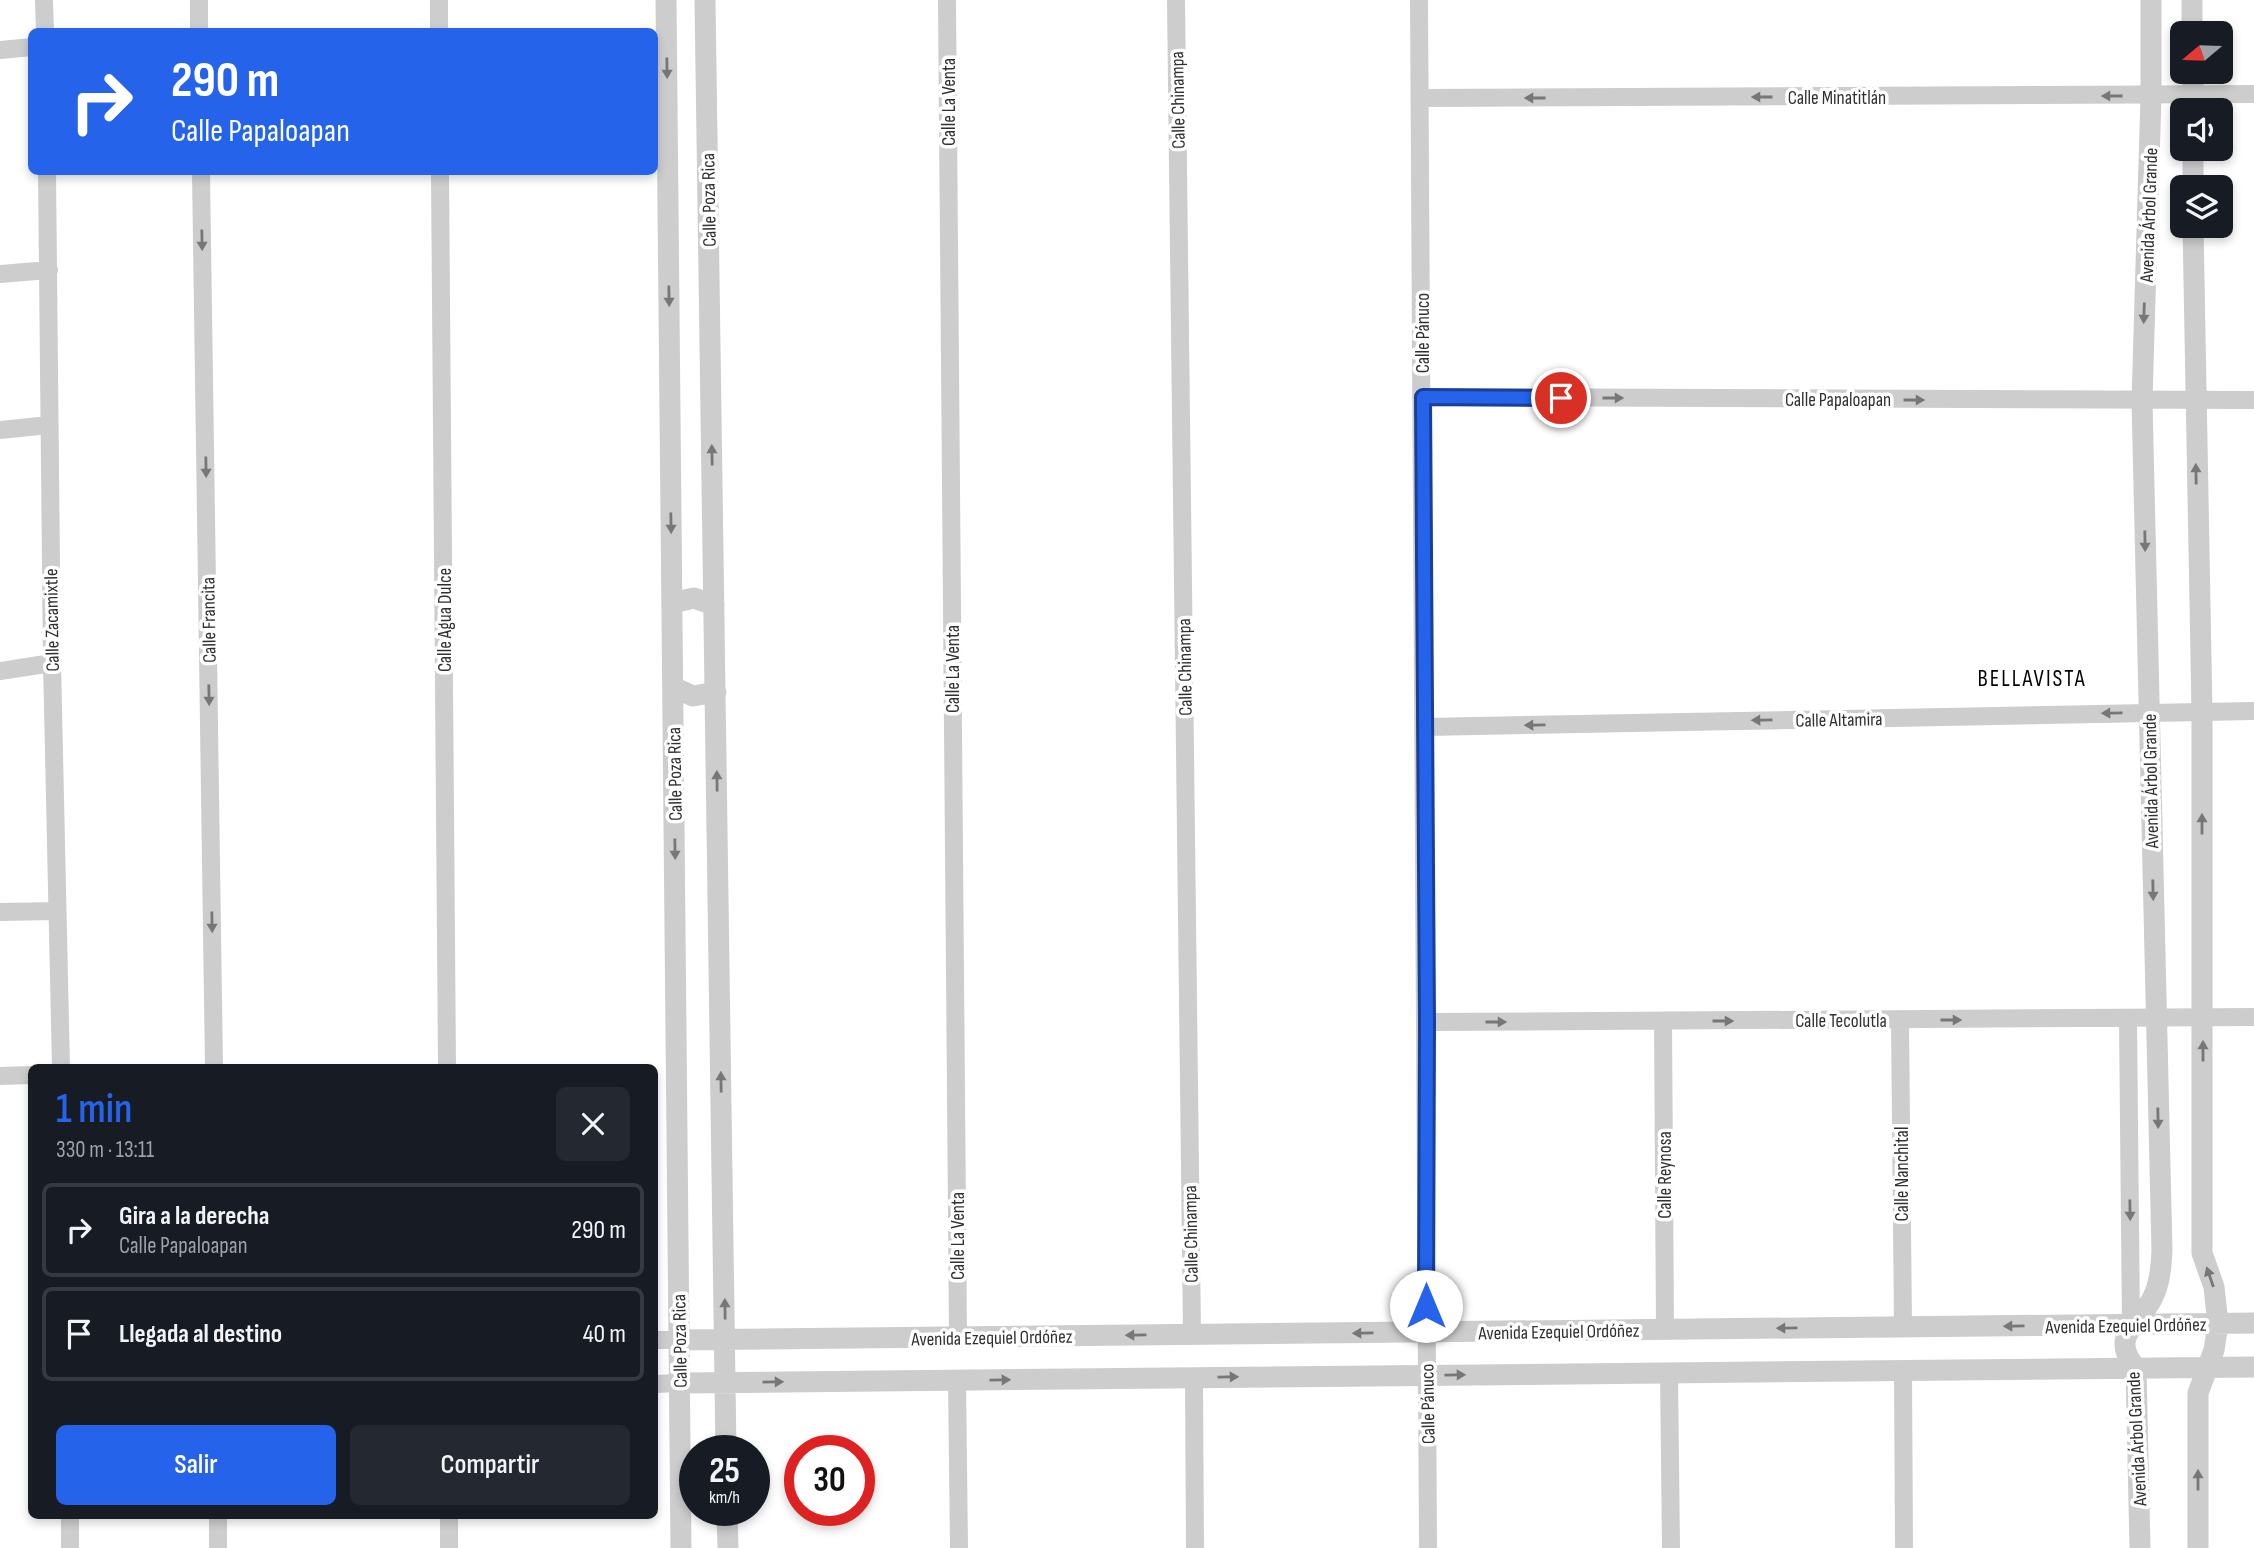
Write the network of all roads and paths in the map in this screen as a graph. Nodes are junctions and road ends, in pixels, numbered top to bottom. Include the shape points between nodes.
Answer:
1 (44, 0) edge
2 (199, 0) edge
3 (439, 0) edge
4 (666, 0) edge
5 (705, 0) edge
6 (947, 0) edge
7 (1176, 0) edge
8 (1419, 0) edge
9 (2151, 0) edge
10 (2192, 0) edge
11 (2192, 21) edge
12 (45, 28) edge
13 (199, 28) edge
14 (439, 28) edge
15 (28, 47) edge
16 (0, 50) edge
17 (2254, 94) edge
18 (2151, 96) junction
19 (1420, 98) junction
20 (2227, 98) edge
21 (2170, 99) edge
22 (47, 175) edge
23 (201, 175) edge
24 (440, 175) edge
25 (2193, 238) edge
26 (49, 270) junction
27 (0, 274) edge
28 (1423, 397) junction
29 (2254, 400) edge
30 (2142, 401) junction
31 (2194, 401) junction
32 (49, 425) junction
33 (0, 430) edge
34 (672, 603) junction
35 (714, 605) junction
36 (52, 663) junction
37 (0, 671) edge
38 (673, 687) junction
39 (716, 692) junction
40 (2254, 711) edge
41 (2202, 712) junction
42 (2149, 713) junction
43 (1425, 727) junction
44 (57, 911) junction
45 (0, 912) edge
46 (2254, 1017) edge
47 (2128, 1019) junction
48 (2156, 1019) junction
49 (2204, 1019) junction
50 (1900, 1020) junction
51 (1663, 1021) junction
52 (1427, 1022) junction
53 (61, 1064) edge
54 (215, 1064) edge
55 (447, 1064) edge
56 (28, 1075) edge
57 (0, 1076) edge
58 (2254, 1323) edge
59 (2218, 1324) junction
60 (2131, 1325) junction
61 (1903, 1327) junction
62 (1665, 1329) junction
63 (1426, 1332) junction
64 (1192, 1335) junction
65 (958, 1337) junction
66 (658, 1340) edge
67 (680, 1340) junction
68 (725, 1340) junction
69 (2207, 1367) junction
70 (2254, 1367) edge
71 (2136, 1368) junction
72 (1903, 1371) junction
73 (1669, 1372) junction
74 (1426, 1376) junction
75 (1194, 1378) junction
76 (957, 1380) junction
77 (680, 1383) junction
78 (725, 1383) junction
79 (658, 1384) edge
80 (726, 1435) edge
81 (69, 1519) edge
82 (218, 1519) edge
83 (449, 1519) edge
84 (727, 1526) edge
85 (70, 1548) edge
86 (218, 1548) edge
87 (449, 1548) edge
88 (681, 1548) edge
89 (728, 1548) edge
90 (959, 1548) edge
91 (1195, 1548) edge
92 (1428, 1548) edge
93 (1671, 1548) edge
94 (1904, 1548) edge
95 (2140, 1548) edge
96 (2199, 1548) edge

1 - 12 street
2 - 13 street
3 - 14 street
4 -> 34 street, Calle Poza Rica
35 -> 5 street, Calle Poza Rica
6 - 65 street, Calle La Venta
7 - 64 street, Calle Chinampa
8 - 19 street, Calle Pánuco
9 - 18 street, Avenida Árbol Grande
10 - 11 street
15 - 16 street
17 - 20 street, Calle Minatitlán
18 -> 19 street, Calle Minatitlán
18 - 21 street, Calle Minatitlán
18 -> 30 street, Avenida Árbol Grande
19 - 28 street, Calle Pánuco
22 - 26 street, Calle Zacamixtle
23 -> 54 street, Calle Francita
24 - 55 street, Calle Agua Dulce
25 - 31 street
26 - 27 street
26 - 32 street, Calle Zacamixtle
28 -> 30 street, Calle Papaloapan
28 - 43 street, Calle Pánuco
29 - 31 street, Calle Papaloapan
30 - 31 street, Calle Papaloapan
30 -> 42 street, Avenida Árbol Grande
41 -> 31 street
32 - 33 street
32 - 36 street, Calle Zacamixtle
34 - 35 street via 694,598
34 - 38 street, Calle Poza Rica
35 - 39 street, Calle Poza Rica
36 - 37 street
36 - 44 street, Calle Zacamixtle
38 - 39 street via 693,696
38 -> 67 street, Calle Poza Rica
68 -> 39 street, Calle Poza Rica
40 - 41 street, Calle Altamira
41 - 42 street, Calle Altamira
49 -> 41 street
42 -> 43 street, Calle Altamira
42 -> 48 street, Avenida Árbol Grande
43 - 52 street, Calle Pánuco
44 - 45 street
44 - 53 street, Calle Zacamixtle
46 - 49 street, Calle Tecolutla
47 - 48 street, Calle Tecolutla
50 -> 47 street, Calle Tecolutla
47 -> 60 street
48 - 49 street, Calle Tecolutla
48 -> 60 street, Avenida Árbol Grande via 2160,1274 2154,1296
59 -> 49 street via 2214,1287 2202,1253
51 -> 50 street, Calle Tecolutla
50 - 61 street, Calle Nanchital
52 -> 51 street, Calle Tecolutla
51 - 62 street, Calle Reynosa
52 - 63 street, Calle Pánuco
56 - 57 street
58 - 59 street, Avenida Ezequiel Ordóñez
59 - 60 street, Avenida Ezequiel Ordóñez
59 - 69 street
60 -> 61 street, Avenida Ezequiel Ordóñez
60 - 71 street, Avenida Árbol Grande via 2124,1340 2126,1357
61 -> 62 street, Avenida Ezequiel Ordóñez
62 - 63 street, Avenida Ezequiel Ordóñez
63 -> 64 street, Avenida Ezequiel Ordóñez
63 - 74 street, Calle Pánuco
64 -> 65 street, Avenida Ezequiel Ordóñez
65 - 68 street, Avenida Ezequiel Ordóñez
66 - 67 street, Avenida Ezequiel Ordóñez
67 - 68 street, Avenida Ezequiel Ordóñez
67 - 77 street, Calle Poza Rica
68 - 78 street, Calle Poza Rica
69 - 70 street
69 - 71 street
96 -> 69 street via 2198,1393
71 - 72 street
71 - 95 street, Avenida Árbol Grande
72 - 73 street
72 - 94 street
74 -> 73 street
73 - 93 street
75 -> 74 street
74 - 92 street, Calle Pánuco
76 -> 75 street
75 - 91 street
78 -> 76 street
76 - 90 street
77 - 78 street
77 - 79 street
77 - 88 street, Calle Poza Rica
78 - 80 street, Calle Poza Rica
81 - 85 street
82 - 86 street
83 - 87 street
84 - 89 street

